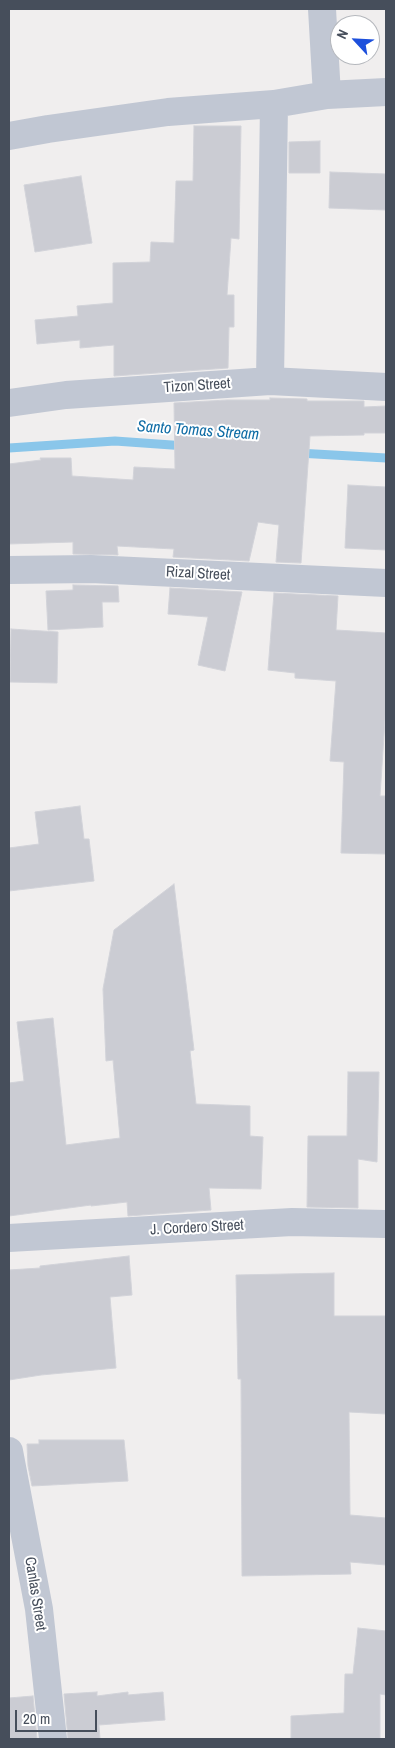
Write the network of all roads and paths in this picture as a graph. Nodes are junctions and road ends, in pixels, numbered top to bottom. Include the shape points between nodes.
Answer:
1 (322, 9) edge
2 (386, 92) edge
3 (327, 95) junction
4 (274, 104) junction
5 (9, 136) edge
6 (270, 381) junction
7 (386, 387) edge
8 (9, 403) edge
9 (9, 570) edge
10 (386, 583) edge
11 (386, 1224) edge
12 (9, 1238) edge
13 (9, 1451) edge
14 (53, 1739) edge

1 - 3 street
2 - 3 street
3 - 4 street
4 - 5 street via 168,112
4 - 6 street
6 - 7 street, Tizon Street
6 - 8 street, Tizon Street via 66,395
9 - 10 street, Rizal Street via 91,569
11 - 12 street, J. Cordero Street via 292,1222
13 - 14 street, Canlas Street via 38,1609

